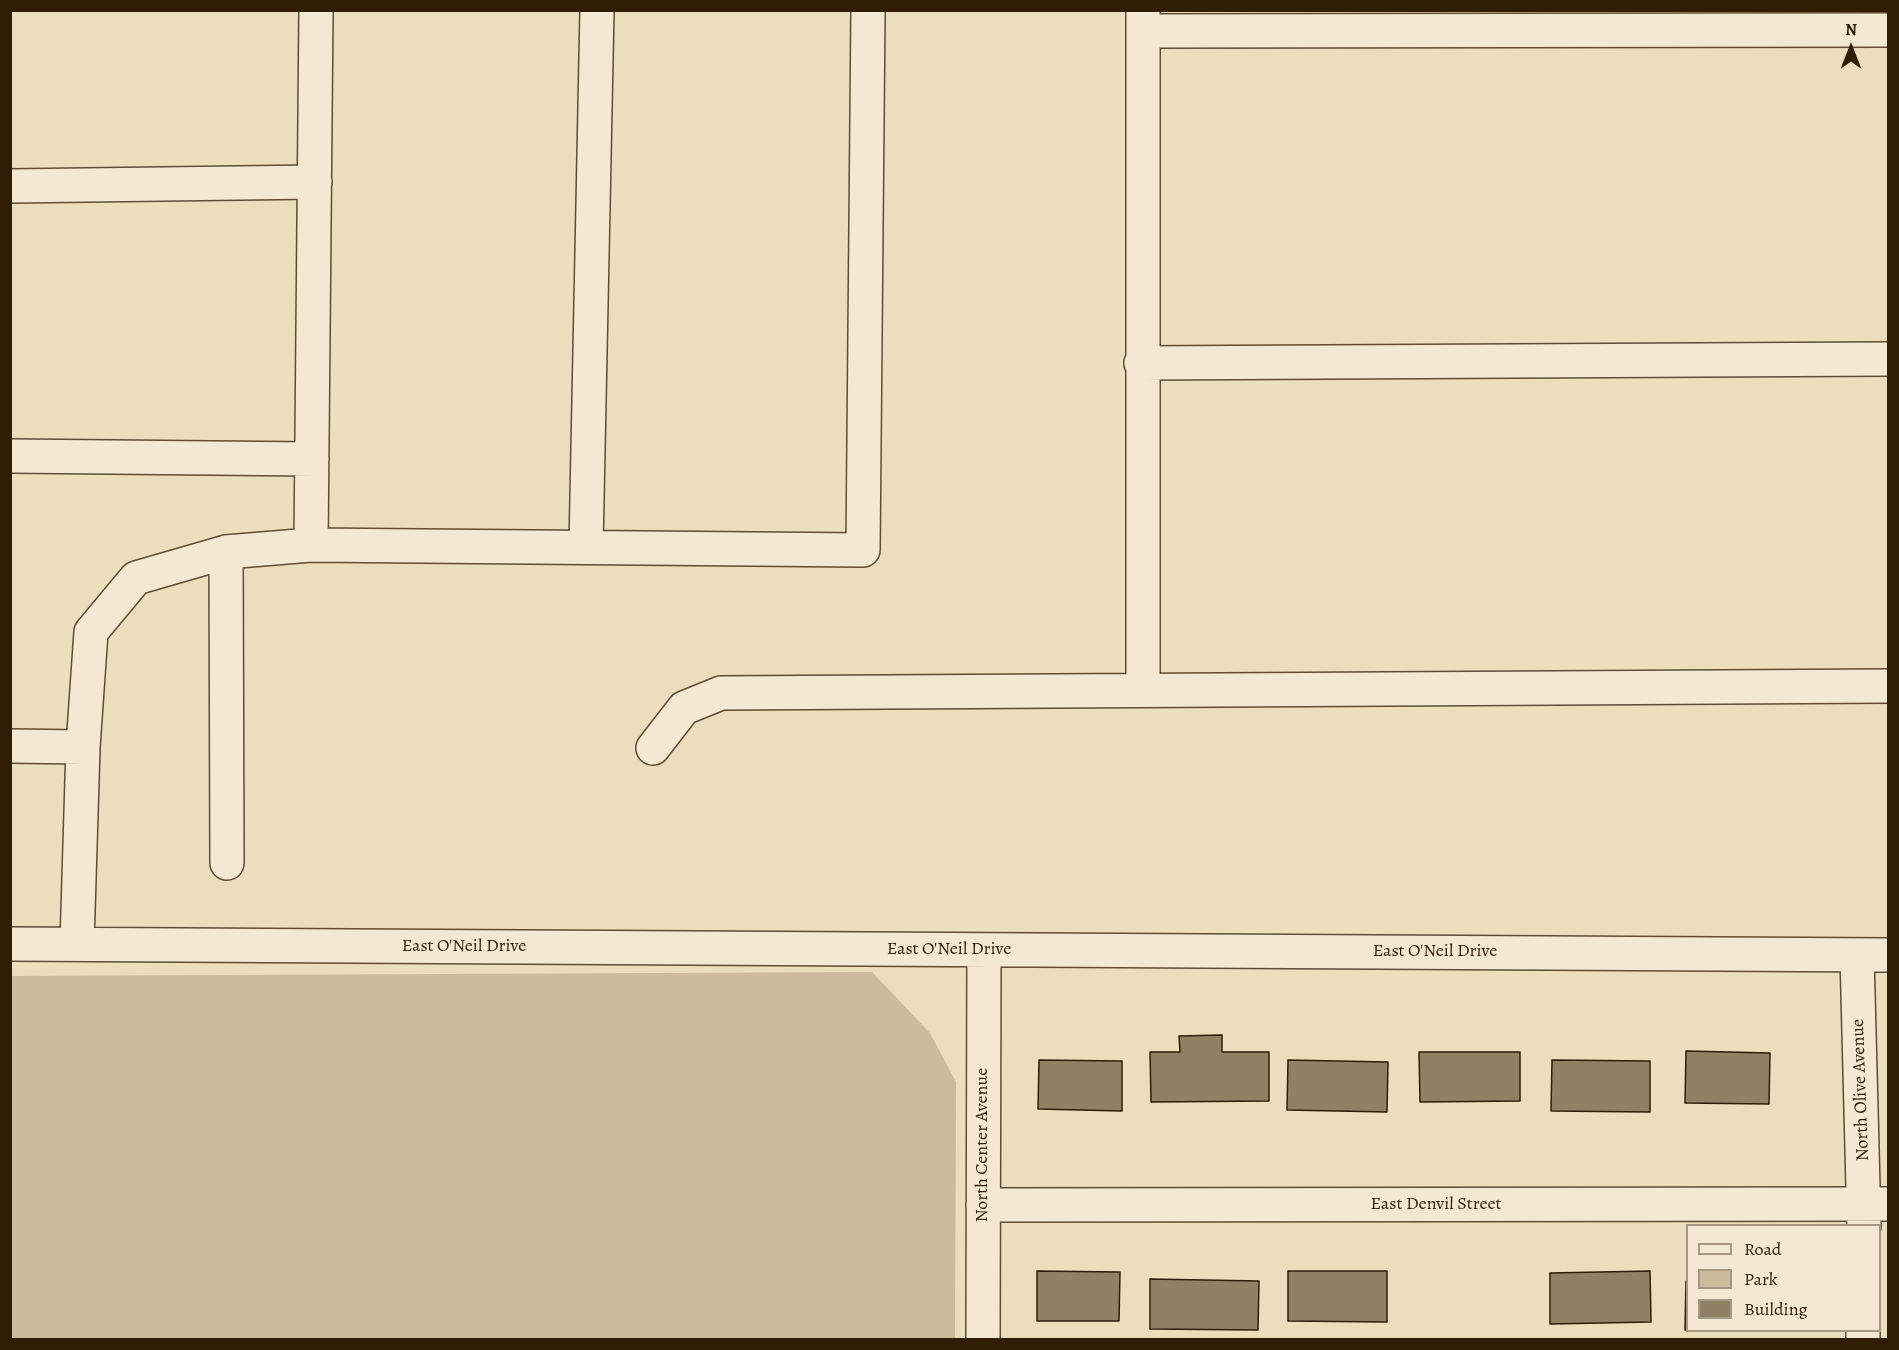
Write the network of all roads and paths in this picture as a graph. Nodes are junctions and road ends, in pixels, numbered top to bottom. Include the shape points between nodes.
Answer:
1 (316, 10) edge
2 (597, 10) edge
3 (868, 10) edge
4 (1143, 21) edge
5 (1888, 30) edge
6 (315, 182) junction
7 (10, 186) edge
8 (1888, 359) edge
9 (1141, 363) junction
10 (10, 456) edge
11 (312, 459) junction
12 (311, 545) junction
13 (586, 547) junction
14 (226, 552) junction
15 (1888, 686) edge
16 (1143, 688) junction
17 (10, 746) edge
18 (83, 747) junction
19 (654, 748) dead end
20 (227, 863) dead end
21 (10, 944) edge
22 (77, 944) junction
23 (984, 950) junction
24 (1873, 955) edge
25 (982, 1205) junction
26 (1872, 1211) edge
27 (983, 1340) edge

1 - 6 street
2 - 13 street
3 - 13 street via 863,550
4 - 5 street
4 - 9 street
6 - 7 street
6 - 11 street
8 - 9 street
9 - 16 street
10 - 11 street
11 - 12 street
12 - 13 street
12 - 14 street
14 - 18 street via 136,578 91,632
14 - 20 street
15 - 16 street
16 - 19 street via 721,693 684,708
17 - 18 street
18 - 22 street
21 - 22 street, East O'Neil Drive
22 - 23 street, East O'Neil Drive
23 - 24 street, East O'Neil Drive
23 - 25 street, North Center Avenue
24 - 26 street, North Olive Avenue
25 - 26 street, East Denvil Street
25 - 27 street, North Center Avenue

